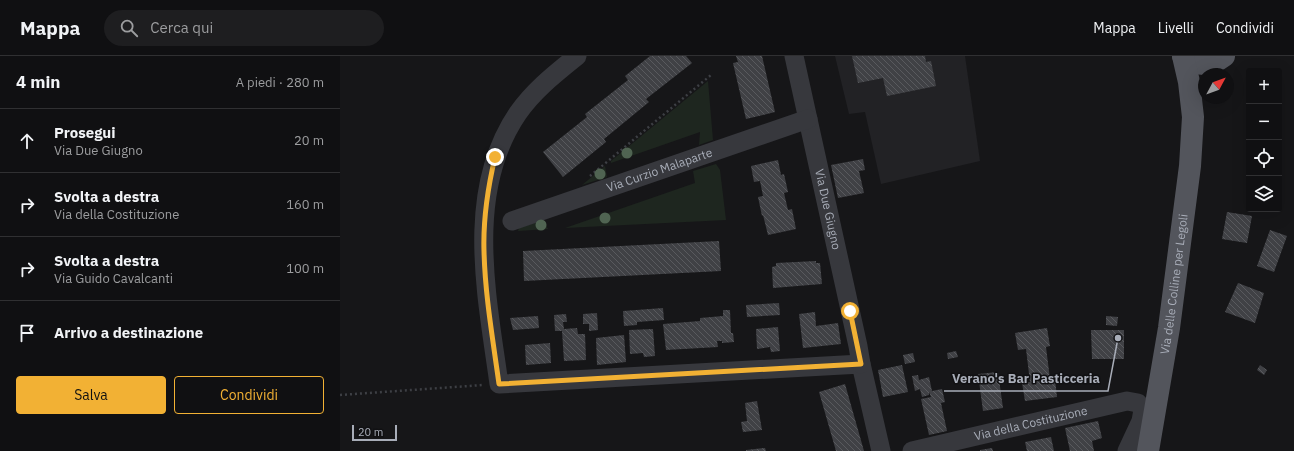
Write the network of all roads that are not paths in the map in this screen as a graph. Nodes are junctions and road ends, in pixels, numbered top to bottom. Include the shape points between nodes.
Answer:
1 (576, 56) edge
2 (794, 56) edge
3 (1183, 56) edge
4 (1225, 56) edge
5 (1216, 68) edge
6 (1198, 103) edge
7 (1193, 117) junction
8 (808, 119) junction
9 (512, 221) dead end
10 (861, 364) junction
11 (948, 447) edge
12 (881, 451) edge
13 (912, 451) edge
14 (1127, 451) edge
15 (1148, 451) edge

1 - 10 street via 544,83 518,113 495,157 491,173 485,213 484,249 499,384
2 - 8 street, Via Due Giugno
3 - 4 main road via 1199,64 1209,64
3 - 7 main road, Via delle Colline per Legoli
4 - 5 main road
6 - 7 main road, Via delle Colline per Legoli
7 - 15 main road, Via delle Colline per Legoli via 1190,166 1169,328
8 - 9 street, Via Curzio Malaparte
8 - 10 street, Via Due Giugno
10 - 12 street
11 - 13 street, Via della Costituzione
11 - 14 street, Via della Costituzione via 1126,401 1138,403 1143,410

